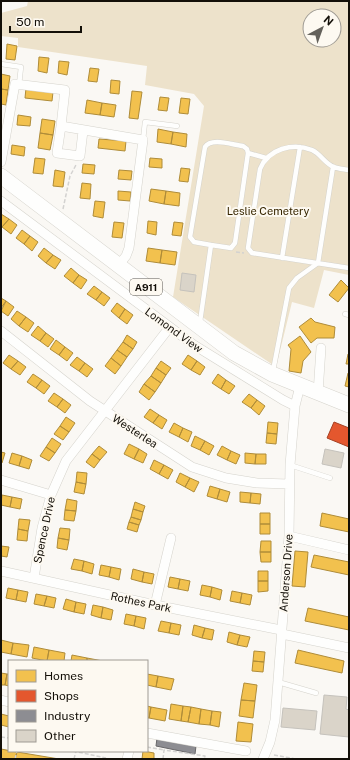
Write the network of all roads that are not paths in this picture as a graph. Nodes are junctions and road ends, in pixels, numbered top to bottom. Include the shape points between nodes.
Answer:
1 (1, 64) edge
2 (18, 85) junction
3 (61, 126) junction
4 (177, 126) dead end
5 (83, 131) junction
6 (143, 140) junction
7 (300, 147) junction
8 (248, 153) junction
9 (266, 158) junction
10 (1, 162) edge
11 (333, 167) junction
12 (349, 170) edge
13 (1, 176) edge
14 (1, 201) edge
15 (211, 245) junction
16 (282, 258) junction
17 (318, 263) junction
18 (118, 266) junction
19 (349, 268) edge
20 (169, 328) junction
21 (199, 328) junction
22 (1, 331) edge
23 (322, 348) dead end
24 (272, 374) junction
25 (300, 386) junction
26 (318, 393) junction
27 (349, 405) edge
28 (295, 406) junction
29 (105, 412) junction
30 (290, 465) junction
31 (330, 478) dead end
32 (1, 480) edge
33 (289, 484) junction
34 (51, 494) junction
35 (289, 536) junction
36 (171, 538) dead end
37 (349, 550) edge
38 (1, 571) edge
39 (34, 578) junction
40 (155, 605) junction
41 (282, 632) junction
42 (349, 648) edge
43 (278, 682) junction
44 (316, 694) dead end
45 (148, 733) edge
46 (246, 751) dead end
47 (264, 756) edge

1 - 2 lane via 21,67
2 - 3 street via 65,90
2 - 10 street via 15,84
3 - 5 street
3 - 5 street via 57,153 80,156
4 - 6 lane via 145,122
5 - 6 street
6 - 18 street via 129,248
7 - 9 lane via 284,148
7 - 11 lane via 313,150
7 - 16 lane
8 - 9 lane
8 - 15 lane via 235,243 233,247
8 - 15 lane via 243,146 212,142 207,143 205,147 190,237 194,242
9 - 16 lane via 260,169 249,251
11 - 12 lane
11 - 17 lane
13 - 18 main road, A911
14 - 20 street, Lomond View
15 - 21 lane
16 - 17 lane
17 - 19 lane
17 - 24 lane via 297,278 289,288
18 - 21 main road, A911
20 - 28 street, Lomond View via 234,371
20 - 29 street, Spence Drive
21 - 24 main road, A911 via 234,353
22 - 29 street, Westerlea
23 - 26 street
24 - 25 main road, A911
25 - 26 main road, A911
25 - 28 street, Anderson Drive
26 - 27 main road, A911
28 - 30 street, Anderson Drive
29 - 33 street, Westerlea via 192,467 226,478
29 - 34 street, Spence Drive via 66,461
30 - 31 lane
30 - 33 street, Anderson Drive
32 - 34 street
33 - 35 street, Anderson Drive
34 - 39 street, Spence Drive via 42,528
35 - 37 street
35 - 41 street, Anderson Drive
36 - 40 street
38 - 39 street, Rothes Park
39 - 40 street, Rothes Park
40 - 41 street, Rothes Park
41 - 42 street, Rothes Park
41 - 43 street, Anderson Drive
43 - 44 lane
43 - 47 street, Anderson Drive via 275,720
45 - 46 street

